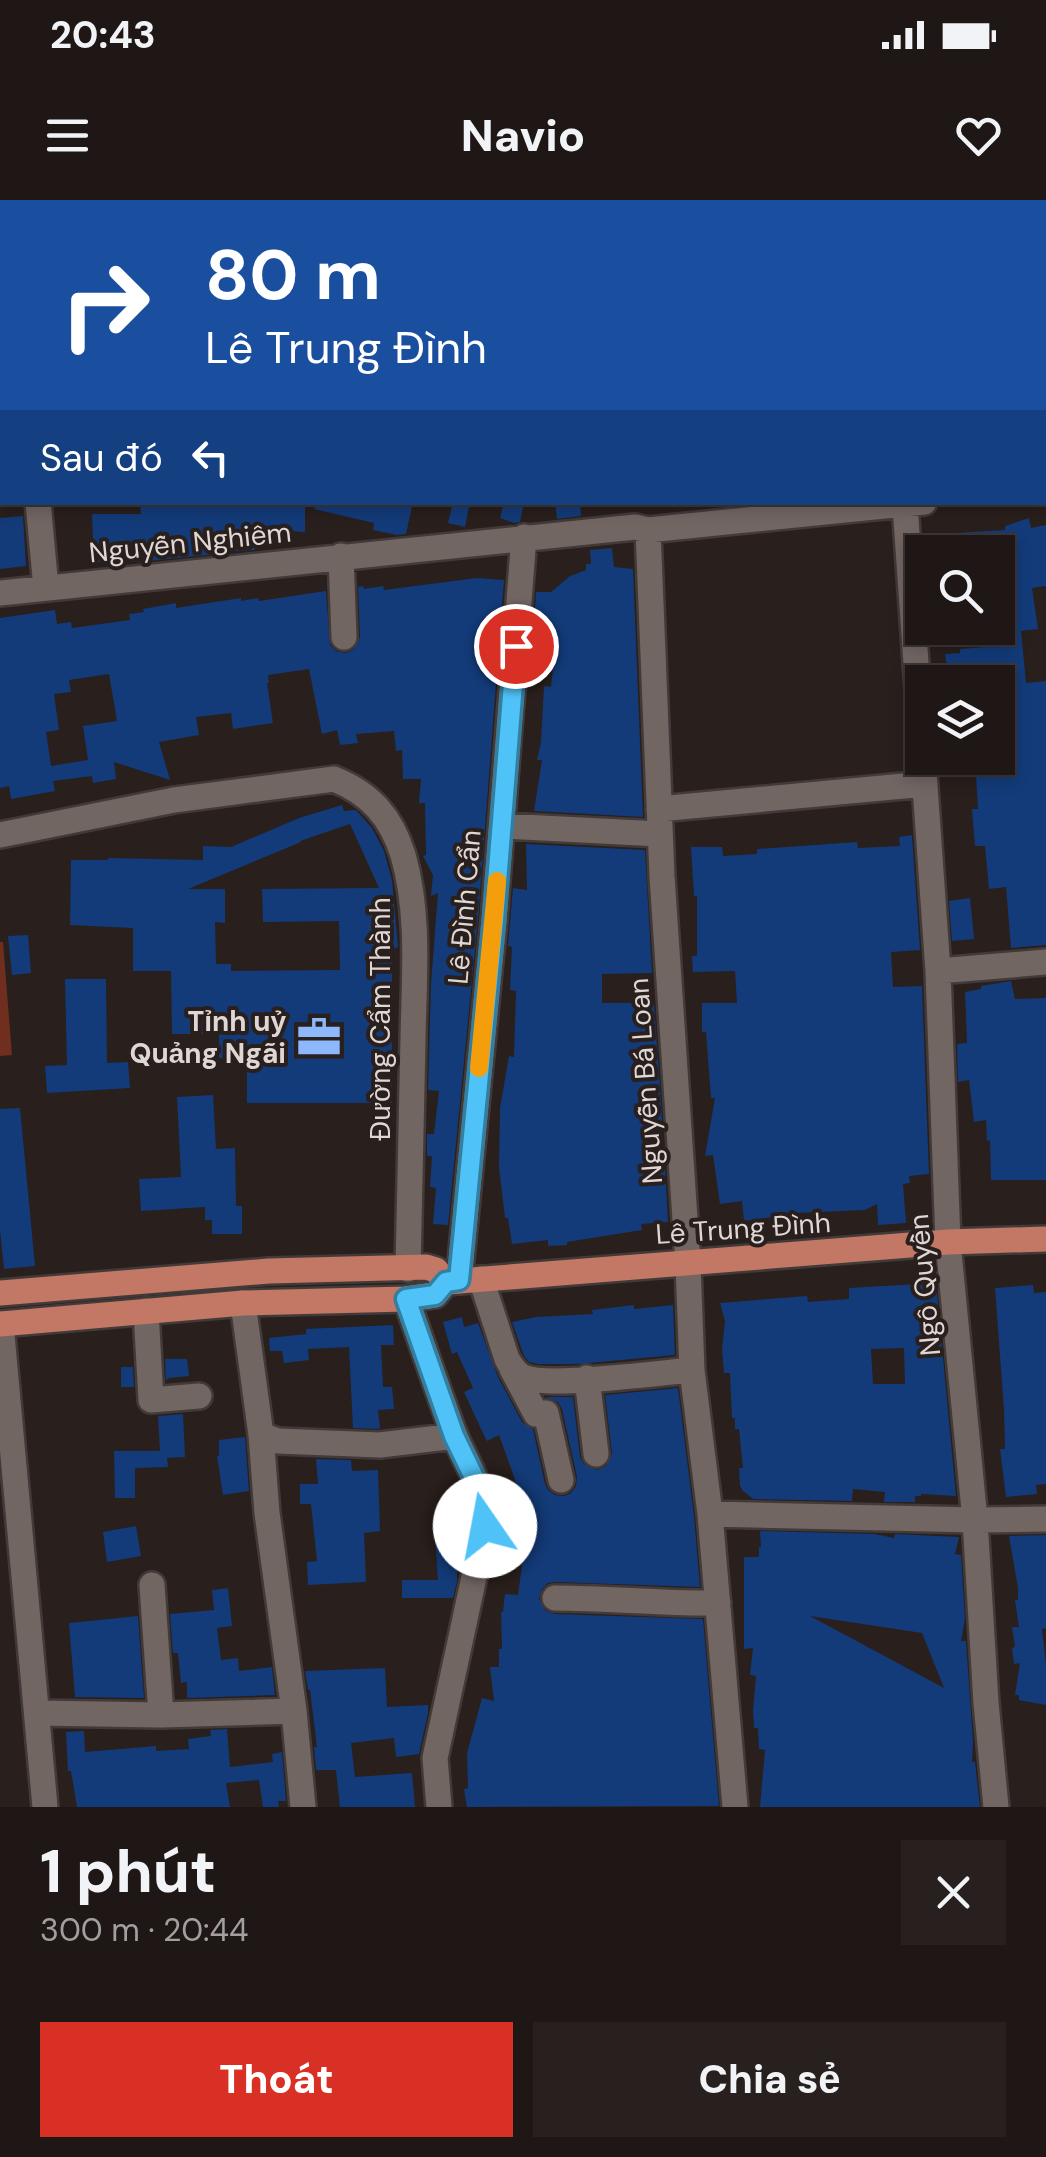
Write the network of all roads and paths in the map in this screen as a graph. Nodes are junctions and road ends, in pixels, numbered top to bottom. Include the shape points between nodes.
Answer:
1 (38, 505) edge
2 (897, 505) edge
3 (914, 505) edge
4 (638, 520) edge
5 (524, 537) junction
6 (341, 556) junction
7 (46, 588) junction
8 (0, 593) edge
9 (344, 637) dead end
10 (919, 665) edge
11 (924, 775) edge
12 (925, 784) junction
13 (660, 822) junction
14 (502, 826) junction
15 (0, 835) edge
16 (1046, 962) edge
17 (938, 971) junction
18 (1046, 1239) edge
19 (948, 1242) junction
20 (688, 1264) junction
21 (408, 1269) junction
22 (269, 1271) junction
23 (462, 1281) junction
24 (0, 1293) edge
25 (406, 1299) junction
26 (242, 1302) junction
27 (272, 1302) junction
28 (146, 1311) junction
29 (0, 1316) edge
30 (1, 1324) edge
31 (692, 1370) junction
32 (518, 1373) junction
33 (587, 1378) junction
34 (199, 1396) dead end
35 (260, 1435) junction
36 (454, 1436) junction
37 (596, 1454) dead end
38 (560, 1480) dead end
39 (710, 1514) junction
40 (1046, 1518) edge
41 (975, 1520) junction
42 (152, 1586) dead end
43 (556, 1598) dead end
44 (718, 1603) junction
45 (294, 1711) junction
46 (37, 1713) junction
47 (162, 1715) junction
48 (45, 1807) edge
49 (304, 1807) edge
50 (440, 1807) edge
51 (734, 1807) edge
52 (996, 1807) edge

1 - 7 street
2 - 4 street, Nguyễn Nghiêm
3 - 10 street
4 - 5 street, Nguyễn Nghiêm
4 - 13 street, Nguyễn Bá Loan
5 - 6 street, Nguyễn Nghiêm
5 - 14 street, Lê Đình Cẩn
6 - 7 street, Nguyễn Nghiêm
6 - 9 street
7 - 8 street, Nguyễn Nghiêm
11 - 12 street, Ngô Quyền
12 - 13 street
12 - 17 street, Ngô Quyền
13 - 14 street
13 - 20 street, Nguyễn Bá Loan
14 - 23 street, Lê Đình Cẩn
15 - 21 street, Đường Cẩm Thành via 174,800 334,779 359,789 380,809 402,852 413,904
16 - 17 street
17 - 19 street, Ngô Quyền
18 - 19 main road, Lê Trung Đình
19 - 20 main road, Lê Trung Đình
19 - 41 street, Ngô Quyền
20 - 23 main road, Lê Trung Đình
20 - 31 street, Nguyễn Bá Loan
21 - 22 main road, Lê Trung Đình
21 - 23 main road, Lê Trung Đình via 436,1270
22 - 24 main road, Lê Trung Đình
22 - 27 main road
23 - 25 main road, Lê Trung Đình via 435,1295
23 - 32 street
25 - 27 main road, Lê Trung Đình
25 - 36 street
26 - 27 main road, Lê Trung Đình
26 - 28 main road, Lê Trung Đình
26 - 35 street
28 - 30 main road, Lê Trung Đình
28 - 34 street via 151,1400
29 - 30 main road
30 - 46 street
31 - 33 street
31 - 39 street, Nguyễn Bá Loan
32 - 33 street
32 - 38 street via 536,1414 546,1413
33 - 37 street
35 - 36 street via 380,1445
35 - 45 street
36 - 50 street via 482,1494 485,1526 435,1758
39 - 41 street
39 - 44 street, Nguyễn Bá Loan
40 - 41 street
41 - 52 street, Ngô Quyền
42 - 47 street
43 - 44 street
44 - 51 street, Nguyễn Bá Loan
45 - 47 street
45 - 49 street
46 - 47 street
46 - 48 street

